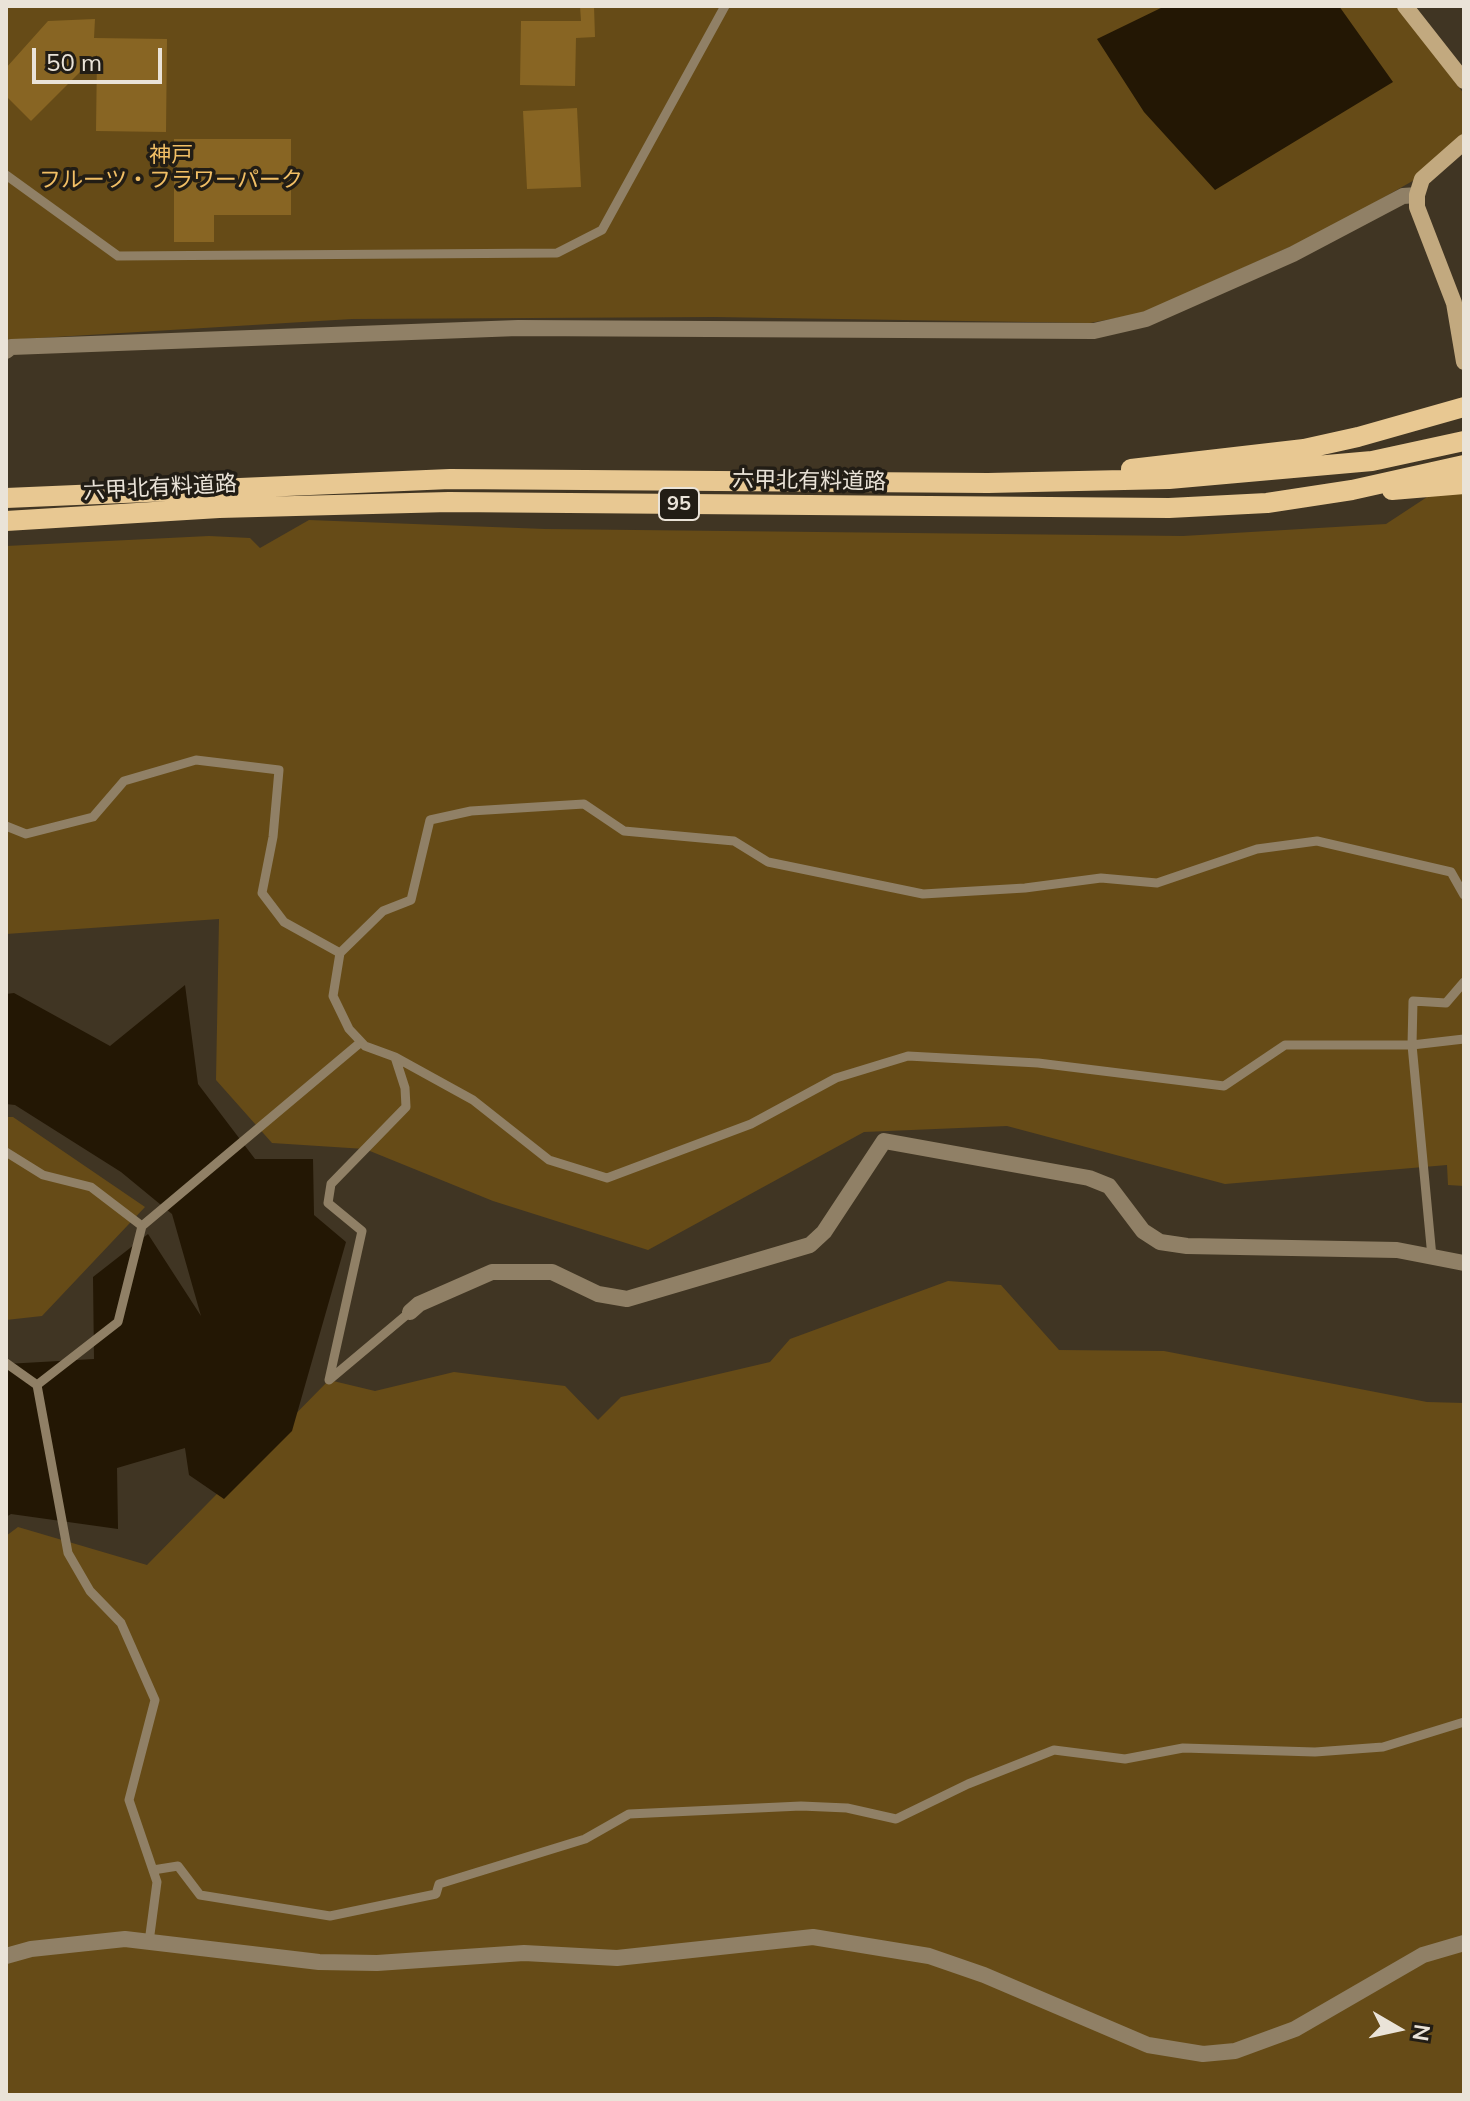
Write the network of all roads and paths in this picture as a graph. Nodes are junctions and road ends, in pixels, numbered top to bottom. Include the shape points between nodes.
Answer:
1 (725, 6) edge
2 (1405, 6) edge
3 (1464, 81) edge
4 (1464, 142) edge
5 (6, 175) edge
6 (1417, 195) junction
7 (6, 351) edge
8 (1464, 362) edge
9 (1464, 407) edge
10 (1464, 441) edge
11 (1464, 465) edge
12 (988, 483) junction
13 (1464, 484) edge
14 (1352, 490) junction
15 (6, 498) edge
16 (6, 521) edge
17 (6, 826) edge
18 (1464, 895) edge
19 (340, 953) junction
20 (1464, 982) edge
21 (1464, 1039) edge
22 (361, 1042) junction
23 (1412, 1045) junction
24 (395, 1057) junction
25 (6, 1152) edge
26 (142, 1226) junction
27 (1432, 1257) junction
28 (1464, 1263) edge
29 (410, 1312) joint
30 (6, 1363) edge
31 (37, 1385) junction
32 (1464, 1722) edge
33 (153, 1870) junction
34 (149, 1942) junction
35 (1464, 1943) edge
36 (6, 1956) edge

1 - 5 lane via 602,230 557,253 118,256
2 - 3 street
4 - 6 street via 1422,179
6 - 7 street via 1403,196 1293,254 1146,319 1094,331 518,328
6 - 8 street via 1454,303
9 - 12 main road via 1304,449
10 - 12 main road, 六甲北有料道路 / 95 via 1372,461 1282,472
11 - 14 main road, 六甲北有料道路 / 95
12 - 15 main road, 六甲北有料道路 / 95 via 450,479
13 - 14 main road
14 - 16 main road, 六甲北有料道路 / 95 via 1267,503 1169,508 449,502
17 - 19 lane via 26,834 93,817 124,781 196,760 279,770 262,893 284,922
18 - 19 lane via 1451,872 1317,841 1257,849 1157,883 1101,878 923,894 768,862 734,841 624,831 584,804 471,811 430,820 411,900 383,911
19 - 22 lane via 333,996
20 - 23 lane via 1446,1003 1413,1001
21 - 23 lane
22 - 24 lane
22 - 26 lane
23 - 24 lane via 1285,1045 1224,1086 1038,1063 908,1056 836,1078 751,1124 607,1178 549,1160 473,1100
23 - 27 lane
24 - 29 lane via 406,1107 331,1184 328,1203 362,1231 329,1380
25 - 26 lane via 43,1175 91,1187
26 - 31 lane via 118,1322
27 - 28 street
27 - 29 street via 1397,1250 1160,1242 1143,1231 1109,1186 1089,1178 884,1141 810,1245 627,1299 598,1294 552,1272 492,1272
30 - 31 lane
31 - 33 lane via 68,1553 90,1591 121,1623 155,1700 129,1800
32 - 33 lane via 1383,1747 1315,1752 1183,1748 1125,1759 1054,1750 896,1819 847,1808 801,1806 629,1814 585,1839 439,1884 436,1894 330,1916 200,1895 178,1866
33 - 34 lane via 157,1882
34 - 35 street via 319,1962 377,1963 524,1953 617,1958 813,1937 929,1956 1148,2045 1203,2054 1235,2051 1295,2029 1423,1955
34 - 36 street via 125,1939

